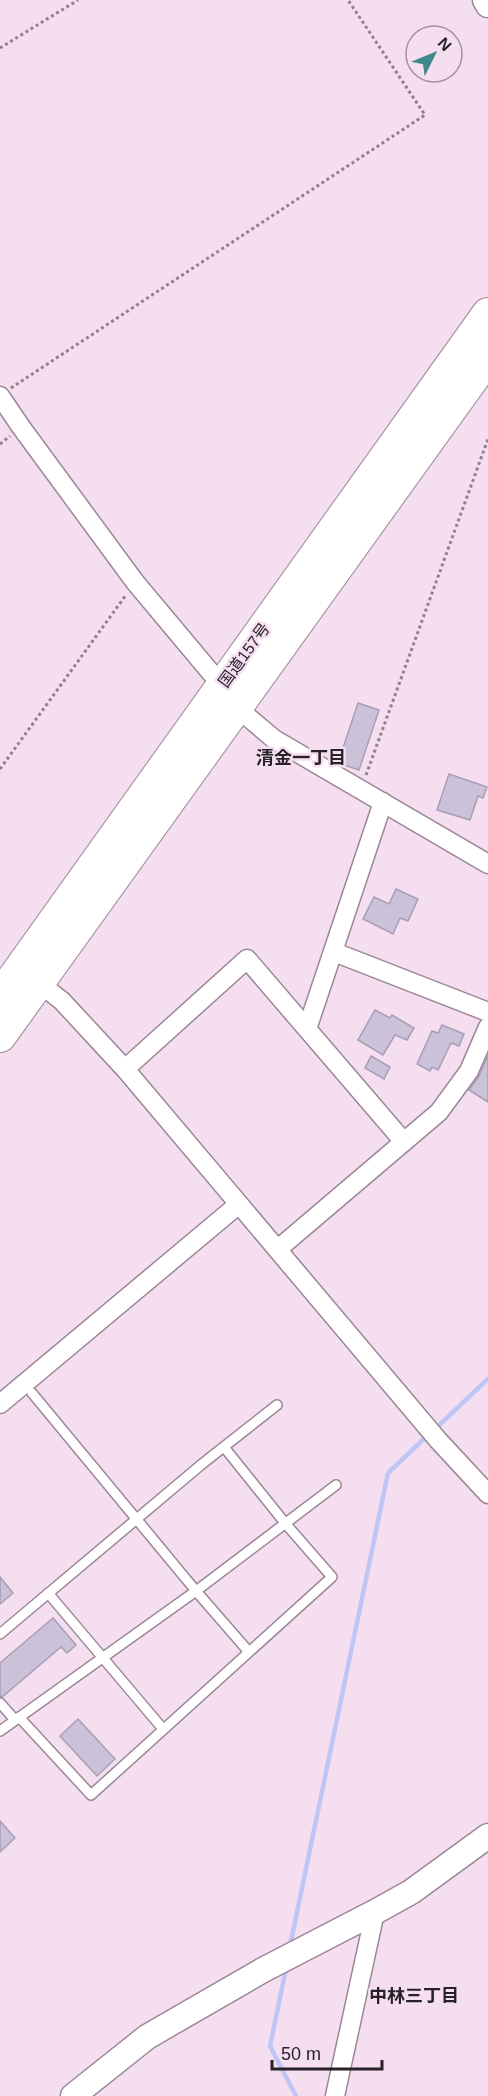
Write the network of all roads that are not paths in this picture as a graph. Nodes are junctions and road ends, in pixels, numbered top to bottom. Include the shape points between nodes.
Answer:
1 (485, 0) edge
2 (488, 5) edge
3 (488, 314) edge
4 (488, 357) edge
5 (5, 392) edge
6 (229, 697) junction
7 (383, 802) junction
8 (488, 864) edge
9 (334, 952) junction
10 (38, 982) junction
11 (0, 997) edge
12 (488, 1012) edge
13 (488, 1027) edge
14 (307, 1029) junction
15 (0, 1036) edge
16 (125, 1069) junction
17 (404, 1142) junction
18 (239, 1204) junction
19 (278, 1249) junction
20 (32, 1393) dead end
21 (0, 1404) edge
22 (277, 1405) dead end
23 (224, 1447) junction
24 (336, 1485) dead end
25 (488, 1494) edge
26 (137, 1519) junction
27 (285, 1523) junction
28 (196, 1591) junction
29 (48, 1593) junction
30 (0, 1634) edge
31 (249, 1652) junction
32 (102, 1656) junction
33 (0, 1703) edge
34 (17, 1719) junction
35 (163, 1729) junction
36 (0, 1731) edge
37 (488, 1836) edge
38 (375, 1912) junction
39 (73, 2096) edge
40 (335, 2096) edge

1 - 2 street
3 - 6 highway, 国道157号
4 - 6 highway, 国道157号
5 - 6 street via 21,427 135,582
6 - 7 street via 274,739
6 - 10 highway, 国道157号
6 - 11 highway, 国道157号
7 - 8 street
7 - 9 street
9 - 12 street
9 - 14 street
10 - 15 highway, 国道157号
10 - 16 street via 62,1001
13 - 17 street via 469,1071 445,1104
14 - 16 street via 247,959
14 - 17 street
16 - 18 street
17 - 19 street
18 - 19 street
18 - 21 street
19 - 25 street via 424,1424
20 - 26 lane
22 - 23 lane
23 - 26 lane
23 - 27 lane
24 - 27 lane
26 - 28 lane
26 - 29 lane
27 - 28 lane
27 - 31 lane via 332,1577
28 - 31 lane
28 - 32 lane
29 - 30 lane
29 - 32 lane
31 - 35 lane
32 - 34 lane
32 - 35 lane
33 - 34 lane
34 - 35 lane via 91,1795
34 - 36 lane
37 - 38 street via 411,1892
38 - 39 street via 147,2037
38 - 40 street

